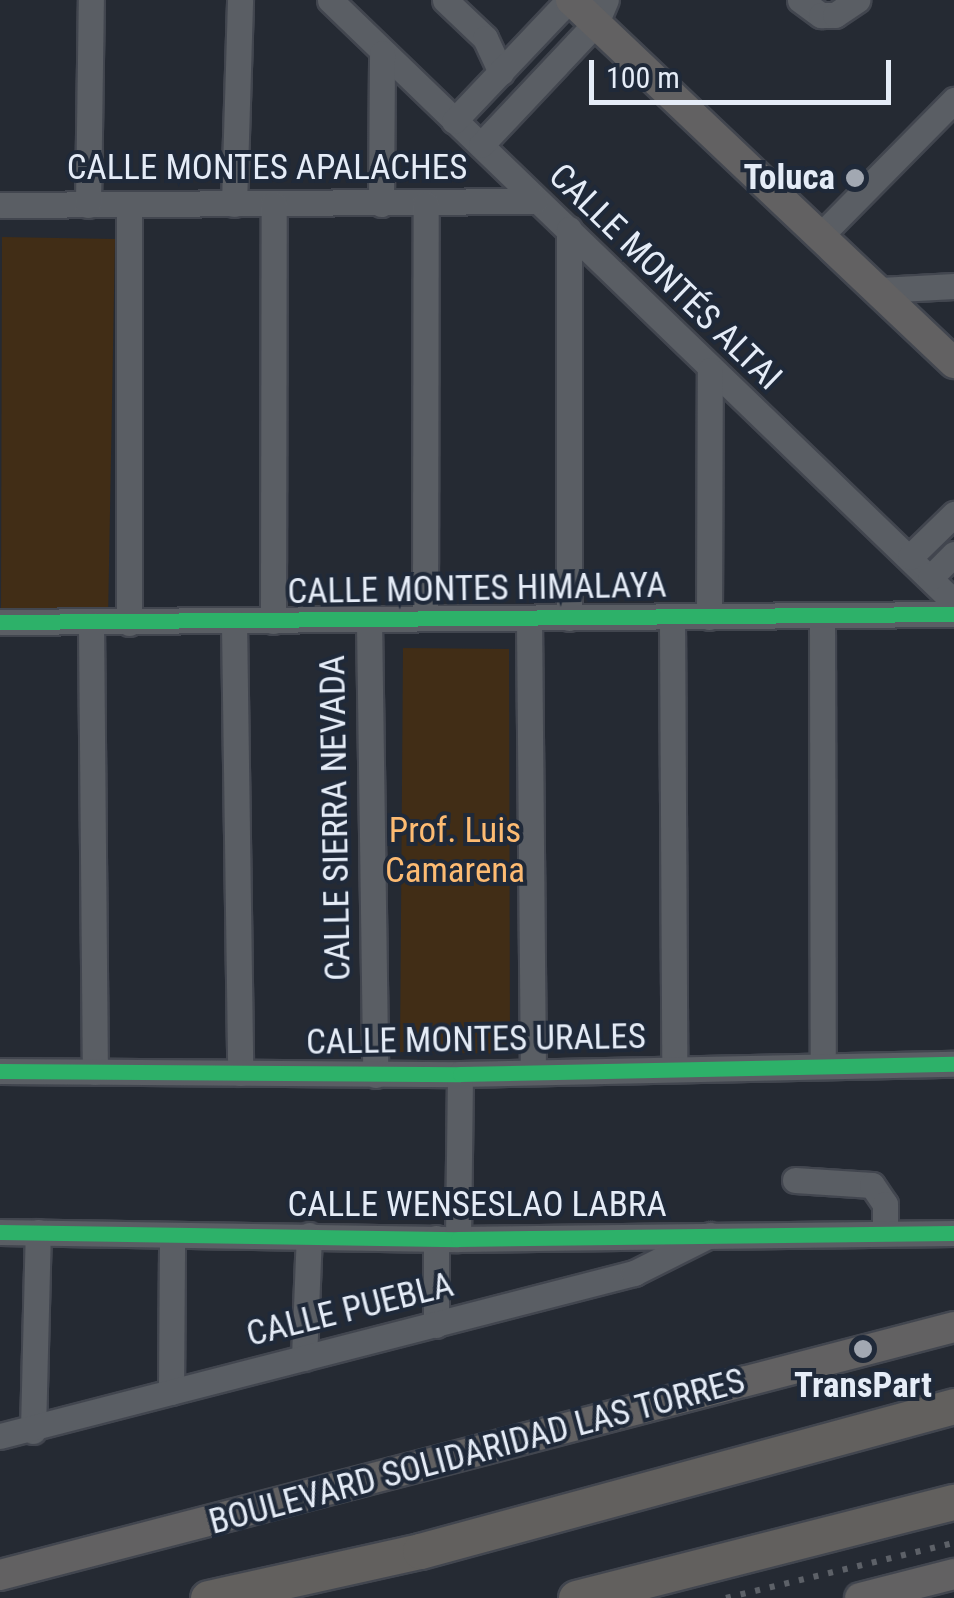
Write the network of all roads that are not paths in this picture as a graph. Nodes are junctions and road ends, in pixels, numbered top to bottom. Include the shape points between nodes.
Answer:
1 (91, 0) edge
2 (240, 0) edge
3 (330, 0) edge
4 (570, 0) edge
5 (800, 0) edge
6 (857, 0) edge
7 (459, 4) edge
8 (601, 12) edge
9 (382, 52) junction
10 (510, 63) junction
11 (954, 100) edge
12 (454, 120) junction
13 (481, 145) junction
14 (535, 201) junction
15 (88, 204) junction
16 (129, 204) junction
17 (234, 204) junction
18 (274, 204) junction
19 (381, 204) junction
20 (426, 204) junction
21 (0, 205) edge
22 (569, 229) junction
23 (821, 236) junction
24 (954, 286) edge
25 (880, 290) junction
26 (954, 362) edge
27 (710, 370) junction
28 (954, 514) edge
29 (954, 554) edge
30 (910, 557) junction
31 (930, 578) junction
32 (954, 602) edge
33 (954, 614) edge
34 (822, 615) junction
35 (709, 616) junction
36 (672, 617) junction
37 (425, 618) junction
38 (529, 618) junction
39 (569, 618) junction
40 (369, 620) junction
41 (273, 621) junction
42 (0, 622) edge
43 (234, 622) junction
44 (128, 623) junction
45 (91, 624) junction
46 (954, 1064) edge
47 (674, 1066) junction
48 (823, 1066) junction
49 (0, 1071) edge
50 (533, 1071) junction
51 (95, 1072) junction
52 (240, 1073) junction
53 (460, 1074) junction
54 (375, 1075) junction
55 (795, 1180) dead end
56 (0, 1232) edge
57 (38, 1232) junction
58 (886, 1233) junction
59 (954, 1233) edge
60 (711, 1234) junction
61 (172, 1235) junction
62 (309, 1235) junction
63 (447, 1238) junction
64 (436, 1324) junction
65 (954, 1327) edge
66 (304, 1358) junction
67 (171, 1392) junction
68 (954, 1406) edge
69 (34, 1431) junction
70 (0, 1436) edge
71 (954, 1502) edge
72 (954, 1574) edge
73 (0, 1575) edge
74 (208, 1598) edge
75 (576, 1598) edge
76 (860, 1598) edge

1 - 15 street
2 - 17 street
3 - 9 street, CALLE MONTÉS ALTAI
4 - 8 main road
4 - 10 street
5 - 6 street via 821,15
7 - 10 street
8 - 13 street
8 - 23 main road
9 - 12 street, CALLE MONTÉS ALTAI
9 - 19 street
10 - 12 street
11 - 23 street
12 - 13 street, CALLE MONTÉS ALTAI
13 - 14 street, CALLE MONTÉS ALTAI
14 - 20 street, CALLE MONTES APALACHES
14 - 22 street, CALLE MONTÉS ALTAI
15 - 16 street, CALLE MONTES APALACHES
15 - 21 street, CALLE MONTES APALACHES
16 - 17 street, CALLE MONTES APALACHES
16 - 44 street
17 - 18 street, CALLE MONTES APALACHES
18 - 19 street, CALLE MONTES APALACHES
18 - 41 street
19 - 20 street, CALLE MONTES APALACHES
20 - 37 street
22 - 27 street, CALLE MONTÉS ALTAI
22 - 39 street
23 - 25 main road
24 - 25 street
25 - 26 main road
27 - 30 street, CALLE MONTÉS ALTAI
27 - 35 street
28 - 30 street
29 - 31 street
30 - 31 street, CALLE MONTÉS ALTAI
31 - 32 street, CALLE MONTÉS ALTAI
33 - 34 street, CALLE MONTES HIMALAYA
34 - 35 street, CALLE MONTES HIMALAYA
34 - 48 street
35 - 36 street, CALLE MONTES HIMALAYA
36 - 39 street, CALLE MONTES HIMALAYA
36 - 47 street
37 - 38 street, CALLE MONTES HIMALAYA
37 - 40 street, CALLE MONTES HIMALAYA
38 - 39 street, CALLE MONTES HIMALAYA
38 - 50 street
40 - 41 street, CALLE MONTES HIMALAYA
40 - 54 street, CALLE SIERRA NEVADA
41 - 43 street, CALLE MONTES HIMALAYA
42 - 45 street, CALLE MONTES HIMALAYA
43 - 44 street, CALLE MONTES HIMALAYA
43 - 52 street
44 - 45 street, CALLE MONTES HIMALAYA
45 - 51 street
46 - 48 street, CALLE MONTES URALES
47 - 48 street, CALLE MONTES URALES
47 - 50 street, CALLE MONTES URALES
49 - 51 street, CALLE MONTES URALES
50 - 53 street, CALLE MONTES URALES
51 - 52 street, CALLE MONTES URALES
52 - 54 street, CALLE MONTES URALES
53 - 54 street, CALLE MONTES URALES
53 - 63 street
55 - 58 street via 872,1185 885,1204
56 - 57 street, CALLE WENSESLAO LABRA
57 - 61 street, CALLE WENSESLAO LABRA
57 - 69 street
58 - 59 street, CALLE WENSESLAO LABRA
58 - 60 street, CALLE WENSESLAO LABRA
60 - 63 street, CALLE WENSESLAO LABRA
60 - 64 street, CALLE PUEBLA via 634,1273
61 - 62 street, CALLE WENSESLAO LABRA
61 - 67 street
62 - 63 street, CALLE WENSESLAO LABRA
62 - 66 street
63 - 64 street
64 - 66 street, CALLE PUEBLA
65 - 73 main road, BOULEVARD SOLIDARIDAD LAS TORRES
66 - 67 street, CALLE PUEBLA
67 - 69 street, CALLE PUEBLA
68 - 74 highway, BOULEVARD SOLIDARIDAD LAS TORRES via 420,1550
69 - 70 street, CALLE PUEBLA
71 - 75 highway
72 - 76 main road

